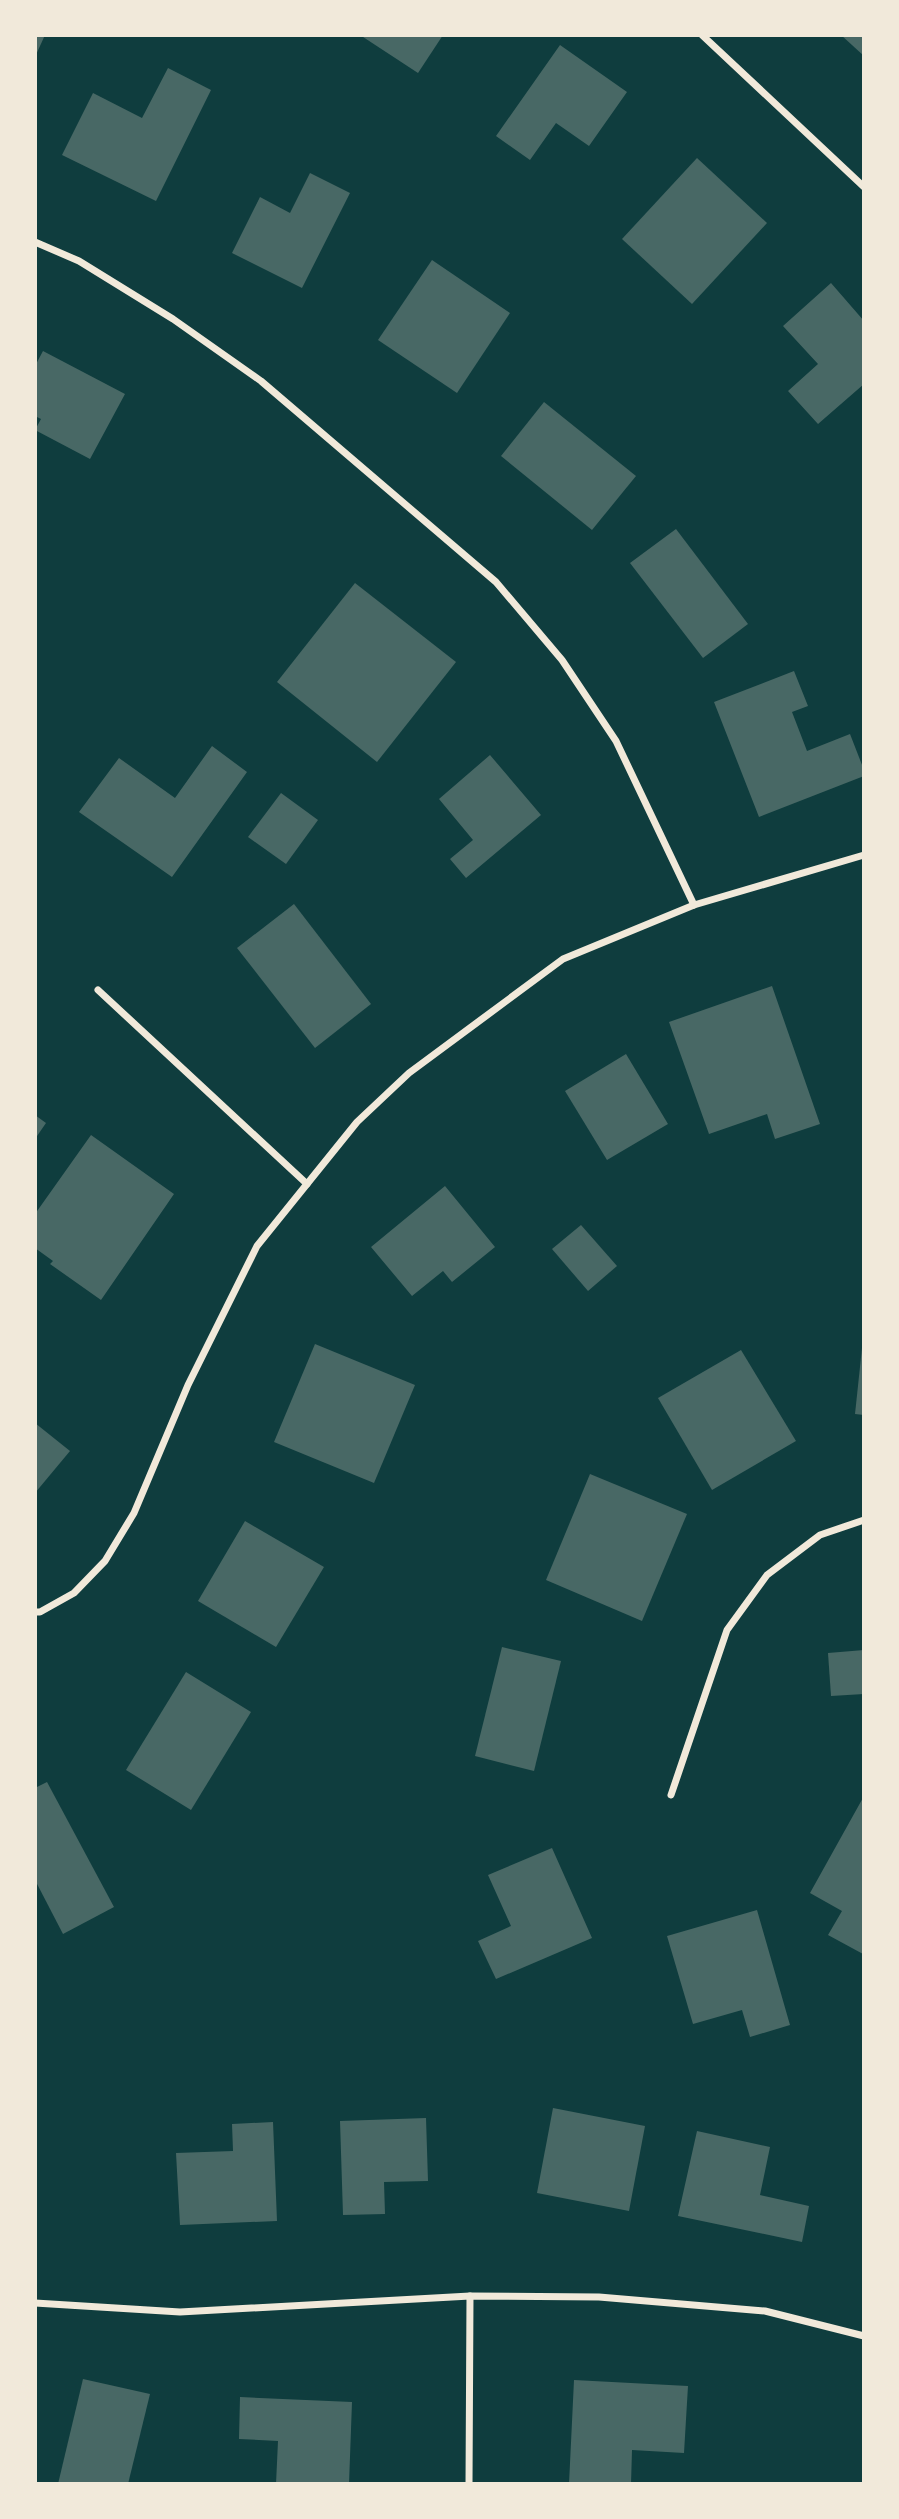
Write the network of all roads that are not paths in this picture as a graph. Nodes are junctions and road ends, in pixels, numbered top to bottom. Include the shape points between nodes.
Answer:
1 (702, 35) edge
2 (864, 187) edge
3 (35, 242) edge
4 (864, 855) edge
5 (694, 905) junction
6 (98, 990) dead end
7 (307, 1184) junction
8 (864, 1520) edge
9 (35, 1612) edge
10 (671, 1795) dead end
11 (470, 2296) junction
12 (35, 2303) edge
13 (864, 2336) edge
14 (469, 2484) edge

1 - 2 street
3 - 5 street via 79,261 261,381 496,582 562,660 617,741
4 - 5 street
5 - 7 street via 563,959 409,1073 357,1122
6 - 7 street
7 - 9 street via 257,1246 188,1385 134,1513 105,1560 74,1594
8 - 10 street via 820,1535 767,1574 727,1630
11 - 12 street via 180,2312
11 - 13 street via 598,2297 765,2311
11 - 14 street

